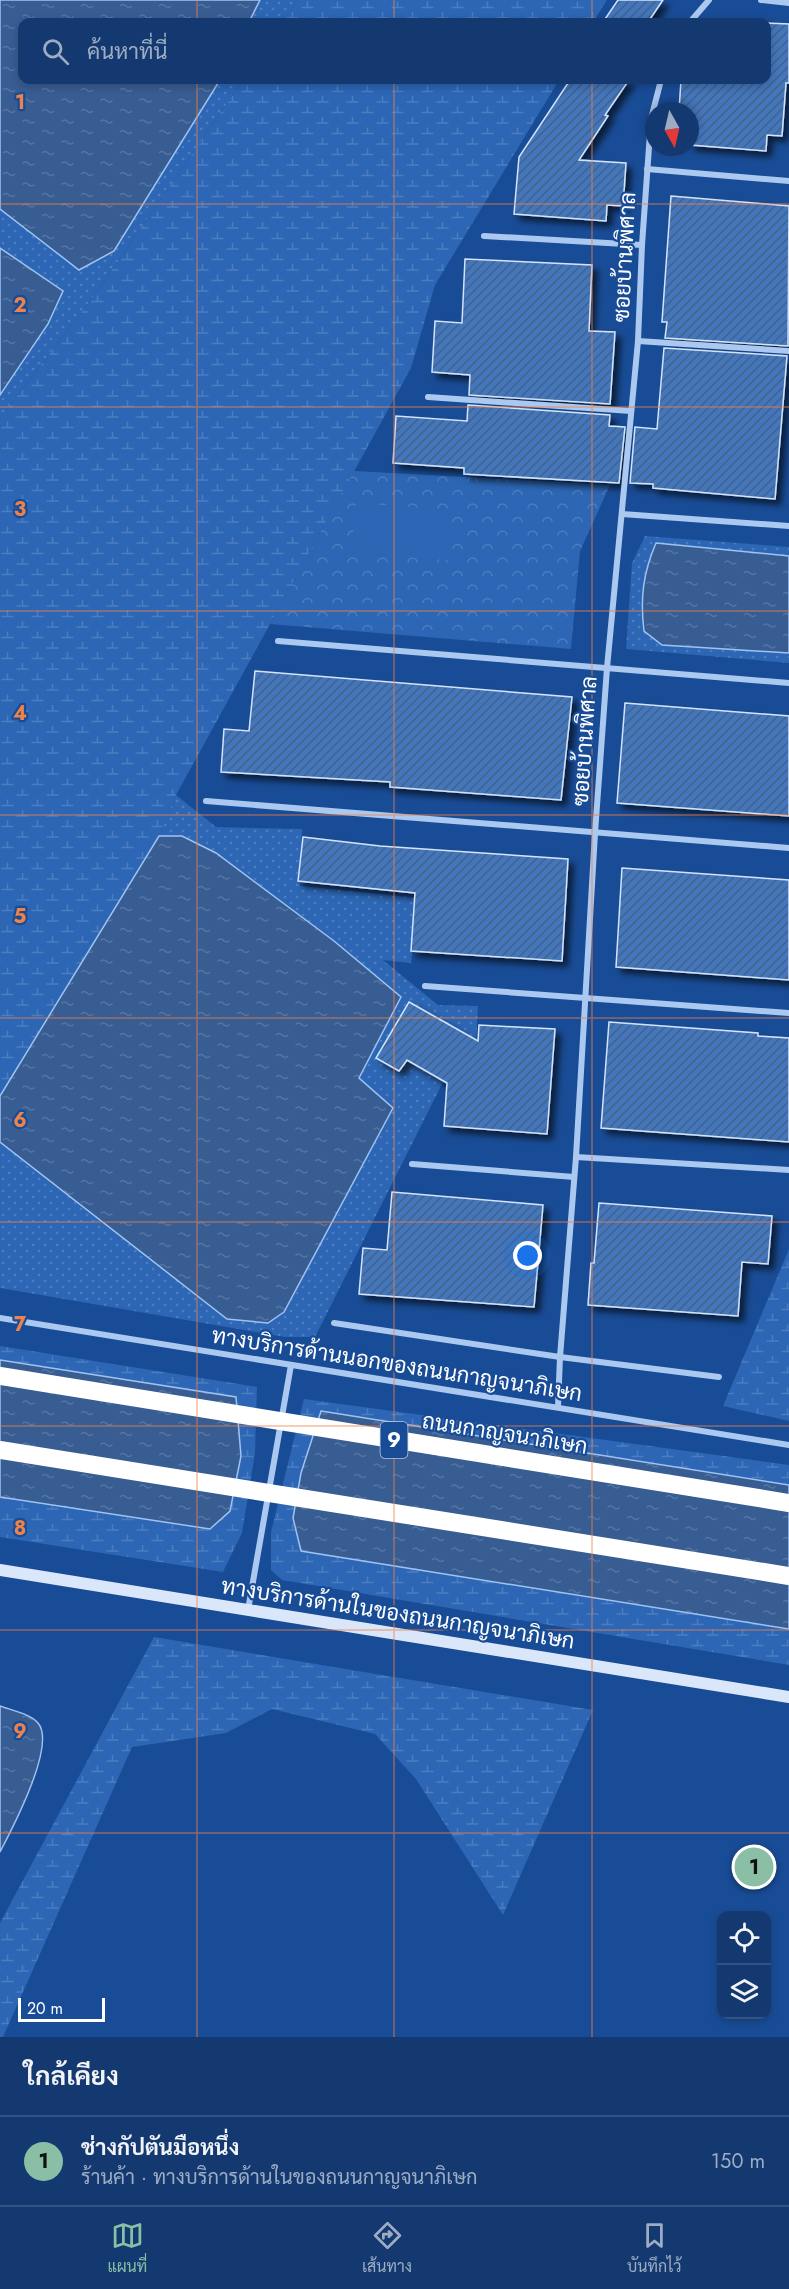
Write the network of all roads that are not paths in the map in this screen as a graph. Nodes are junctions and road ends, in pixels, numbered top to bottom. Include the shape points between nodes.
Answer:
1 (709, 0) edge
2 (761, 0) edge
3 (789, 3) edge
4 (693, 18) edge
5 (660, 84) edge
6 (647, 169) junction
7 (789, 181) edge
8 (484, 236) dead end
9 (642, 245) junction
10 (638, 341) junction
11 (789, 351) edge
12 (428, 397) dead end
13 (631, 411) junction
14 (622, 514) junction
15 (789, 526) edge
16 (278, 641) dead end
17 (607, 668) junction
18 (789, 683) edge
19 (206, 801) dead end
20 (595, 833) junction
21 (789, 848) edge
22 (425, 986) dead end
23 (585, 998) junction
24 (789, 1013) edge
25 (576, 1157) junction
26 (412, 1164) dead end
27 (789, 1170) edge
28 (574, 1177) junction
29 (0, 1318) edge
30 (334, 1323) dead end
31 (560, 1357) junction
32 (291, 1365) junction
33 (0, 1376) edge
34 (719, 1377) dead end
35 (558, 1407) junction
36 (789, 1445) edge
37 (0, 1450) edge
38 (789, 1503) edge
39 (0, 1570) edge
40 (789, 1576) edge
41 (248, 1610) junction
42 (789, 1697) edge

1 - 4 street
2 - 3 street
5 - 6 street, ซอยบ้านพิศาล via 651,119
6 - 7 street
6 - 9 street, ซอยบ้านพิศาล
8 - 9 street
9 - 10 street, ซอยบ้านพิศาล
10 - 11 street
10 - 13 street, ซอยบ้านพิศาล
12 - 13 street
13 - 14 street, ซอยบ้านพิศาล
14 - 15 street
14 - 17 street, ซอยบ้านพิศาล
16 - 17 street
17 - 18 street
17 - 20 street, ซอยบ้านพิศาล
19 - 20 street
20 - 21 street
20 - 23 street, ซอยบ้านพิศาล
22 - 23 street
23 - 24 street
23 - 25 street, ซอยบ้านพิศาล
25 - 27 street
25 - 28 street, ซอยบ้านพิศาล
26 - 28 street
28 - 31 street, ซอยบ้านพิศาล
29 - 32 street, ทางบริการด้านนอกของถนนกาญจนาภิเษก
30 - 31 street
31 - 34 street
31 - 35 street, ซอยบ้านพิศาล
32 - 35 street, ทางบริการด้านนอกของถนนกาญจนาภิเษก
32 - 41 street
33 - 38 highway, ถนนกาญจนาภิเษก / 9, bridge
35 - 36 street, ทางบริการด้านนอกของถนนกาญจนาภิเษก
37 - 40 highway, bridge
39 - 41 main road, ทางบริการด้านในของถนนกาญจนาภิเษก
41 - 42 main road, ทางบริการด้านในของถนนกาญจนาภิเษก

